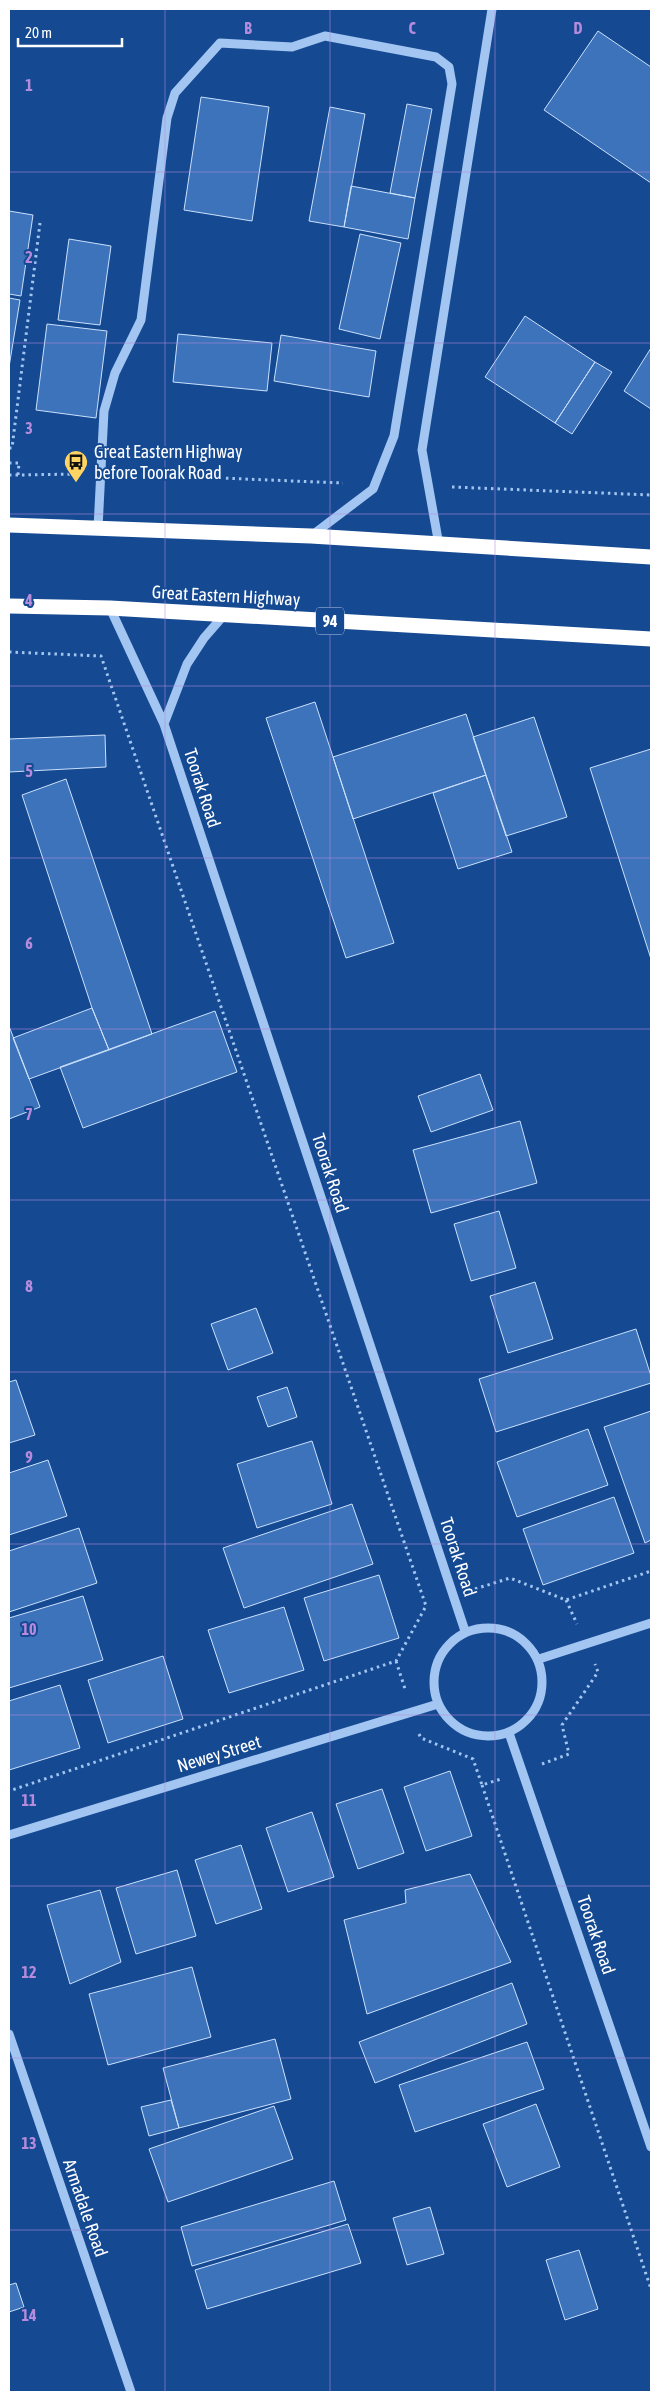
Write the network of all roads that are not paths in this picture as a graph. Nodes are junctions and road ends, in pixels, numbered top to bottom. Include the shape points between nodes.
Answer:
1 (492, 9) edge
2 (9, 525) edge
3 (98, 528) junction
4 (311, 536) junction
5 (439, 545) junction
6 (651, 557) edge
7 (9, 606) edge
8 (110, 608) junction
9 (224, 615) junction
10 (651, 639) edge
11 (164, 724) junction
12 (651, 1623) edge
13 (466, 1631) junction
14 (539, 1659) junction
15 (438, 1704) junction
16 (509, 1733) junction
17 (9, 1835) edge
18 (9, 2034) edge
19 (651, 2147) edge
20 (131, 2392) edge

1 - 5 street via 422,450
2 - 3 highway
3 - 4 highway
3 - 4 street via 104,411 115,373 141,320 166,118 176,93 220,43 292,47 325,36 436,57 449,68 452,84 394,436 373,489
4 - 5 highway
5 - 6 highway
7 - 8 highway, Great Eastern Highway / 94
8 - 9 highway, Great Eastern Highway / 94
8 - 11 street, Toorak Road
9 - 10 highway, Great Eastern Highway / 94
9 - 11 street via 187,664
11 - 13 street, Toorak Road
12 - 14 street
13 - 14 street via 486,1627 517,1635
13 - 15 street via 442,1652 433,1681
14 - 16 street via 544,1684 533,1714
15 - 16 street via 457,1727 488,1737
15 - 17 street, Newey Street
16 - 19 street, Toorak Road
18 - 20 street, Armadale Road

